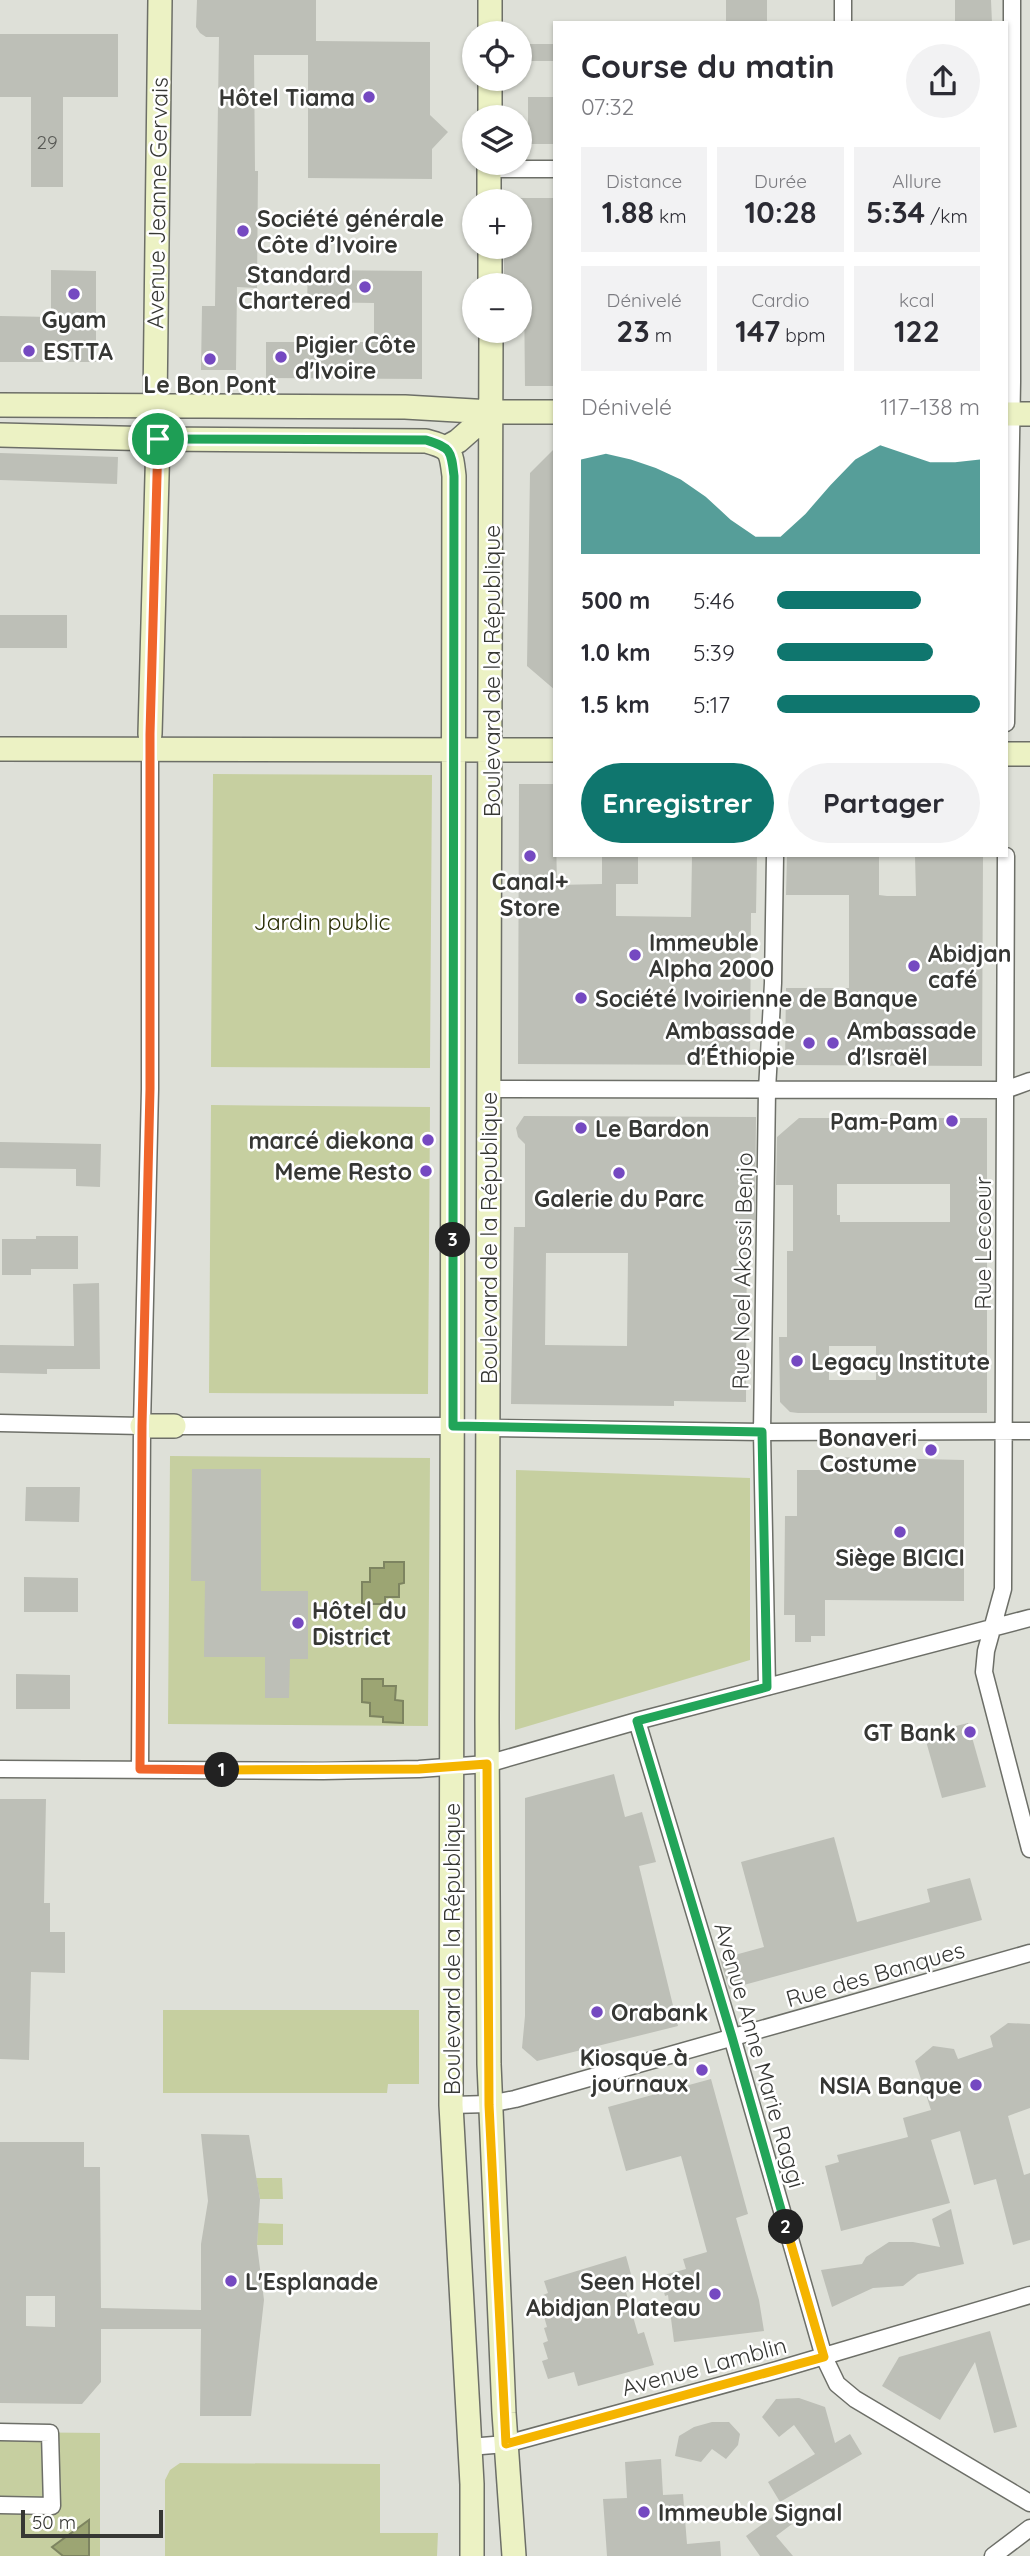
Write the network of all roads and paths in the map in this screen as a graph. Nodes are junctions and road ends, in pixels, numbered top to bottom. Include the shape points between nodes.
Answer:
1 (160, 0) edge
2 (490, 0) edge
3 (843, 0) edge
4 (1012, 0) edge
5 (490, 21) edge
6 (843, 21) edge
7 (532, 168) edge
8 (553, 169) edge
9 (1009, 174) edge
10 (491, 343) edge
11 (0, 405) edge
12 (157, 407) junction
13 (491, 412) junction
14 (553, 412) edge
15 (1016, 414) edge
16 (0, 435) edge
17 (158, 439) junction
18 (447, 447) junction
19 (1008, 661) edge
20 (150, 742) junction
21 (0, 748) edge
22 (455, 750) junction
23 (491, 750) junction
24 (553, 750) edge
25 (1008, 754) edge
26 (1030, 754) edge
27 (775, 857) edge
28 (1006, 857) edge
29 (1030, 1081) edge
30 (488, 1089) junction
31 (767, 1090) junction
32 (1005, 1090) junction
33 (0, 1423) edge
34 (142, 1426) junction
35 (174, 1426) joint
36 (453, 1426) junction
37 (489, 1428) junction
38 (1004, 1431) junction
39 (1030, 1431) edge
40 (762, 1432) junction
41 (1030, 1618) edge
42 (993, 1629) junction
43 (767, 1687) junction
44 (637, 1721) junction
45 (487, 1764) junction
46 (452, 1767) junction
47 (0, 1769) edge
48 (140, 1769) junction
49 (1030, 1849) edge
50 (1030, 1953) edge
51 (732, 2037) junction
52 (451, 2105) junction
53 (489, 2105) junction
54 (1030, 2295) edge
55 (824, 2357) junction
56 (0, 2432) edge
57 (506, 2444) junction
58 (468, 2446) junction
59 (1030, 2503) edge
60 (0, 2505) edge
61 (1030, 2528) edge
62 (472, 2556) edge
63 (514, 2556) edge
64 (993, 2556) edge

1 - 12 main road, Avenue Jeanne Gervais
2 - 5 main road
3 - 6 street
4 - 9 street
7 - 8 street
9 - 15 street
10 - 13 main road, Boulevard de la République
11 - 12 main road
12 - 13 main road via 405,407
12 - 17 main road, Avenue Jeanne Gervais
13 - 14 main road
13 - 18 main road
13 - 23 main road, Boulevard de la République
15 - 19 street
16 - 17 main road
17 - 18 main road via 426,440
17 - 20 main road, Avenue Jeanne Gervais
18 - 22 main road, Boulevard de la République via 454,476
20 - 21 main road
20 - 22 main road
20 - 34 street via 150,1089
22 - 23 main road
22 - 36 main road, Boulevard de la République
23 - 24 main road
23 - 30 main road, Boulevard de la République
25 - 26 main road
27 - 31 street, Rue Noel Akossi Benjo
28 - 32 street, Rue Lecoeur
29 - 32 street
30 - 31 street
30 - 37 main road, Boulevard de la République
31 - 32 street
31 - 40 street, Rue Noel Akossi Benjo
32 - 38 street, Rue Lecoeur
33 - 34 street
34 - 35 main road
34 - 48 street
35 - 36 street
36 - 37 main road
36 - 46 main road, Boulevard de la République
37 - 40 street
37 - 45 main road, Boulevard de la République
38 - 39 street
38 - 40 street
38 - 42 street, Rue Lecoeur via 1003,1588
40 - 43 street, Rue Noel Akossi Benjo
41 - 42 street
42 - 43 street
42 - 49 street, Rue Lecoeur via 984,1672
43 - 44 street
44 - 45 street
44 - 51 street, Avenue Anne Marie Raggi
45 - 46 street
45 - 53 main road, Boulevard de la République
46 - 48 street
46 - 52 main road, Boulevard de la République
47 - 48 street
50 - 51 street, Rue des Banques
51 - 53 street, Rue des Banques
51 - 55 street, Avenue Anne Marie Raggi
52 - 53 street, Rue des Banques
52 - 58 main road, Boulevard de la République
53 - 57 main road, Boulevard de la République
54 - 55 street, Avenue Lamblin
55 - 57 street, Avenue Lamblin
55 - 59 street, Avenue Anne Marie Raggi via 837,2384 855,2399
56 - 60 street via 50,2432 52,2505
57 - 58 street, Avenue Lamblin
57 - 63 main road, Boulevard de la République
58 - 62 main road, Boulevard de la République
61 - 64 street

